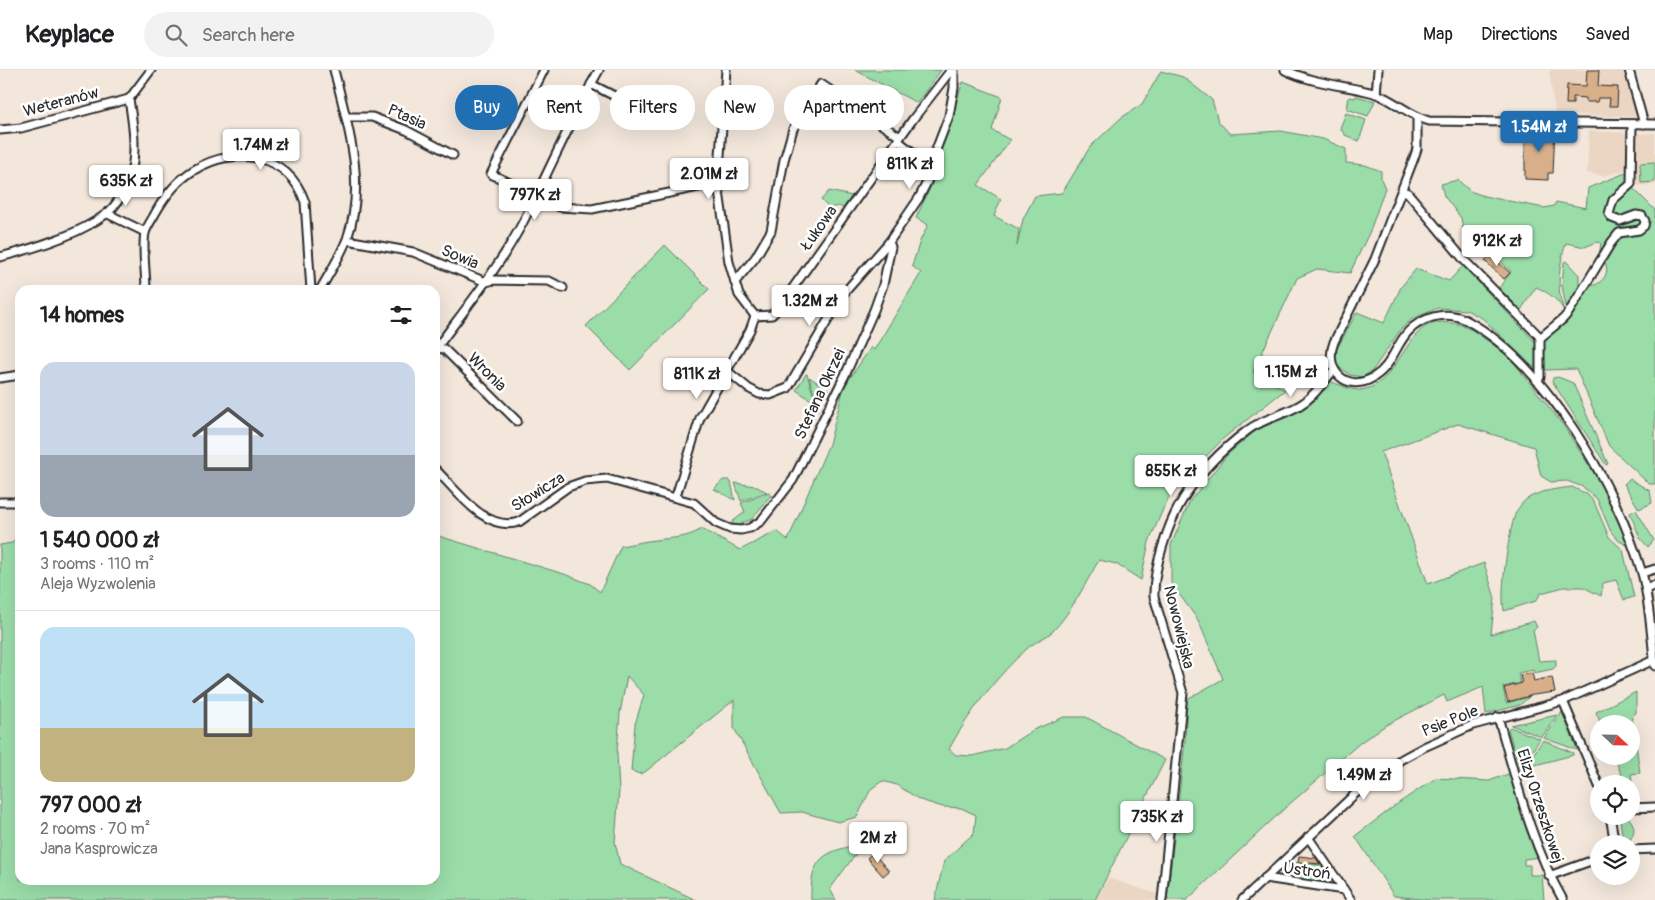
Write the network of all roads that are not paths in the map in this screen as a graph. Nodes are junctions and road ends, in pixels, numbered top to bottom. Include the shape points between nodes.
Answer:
1 (151, 70) edge
2 (334, 70) edge
3 (544, 70) edge
4 (599, 70) edge
5 (726, 70) edge
6 (952, 70) edge
7 (1285, 70) edge
8 (1378, 70) edge
9 (1629, 70) edge
10 (592, 84) junction
11 (610, 93) edge
12 (1376, 94) junction
13 (129, 99) junction
14 (1417, 117) junction
15 (346, 118) junction
16 (1632, 124) junction
17 (1644, 124) junction
18 (1655, 124) edge
19 (0, 130) edge
20 (899, 139) junction
21 (453, 155) dead end
22 (929, 168) junction
23 (718, 184) junction
24 (1403, 191) junction
25 (535, 196) junction
26 (108, 214) junction
27 (145, 232) junction
28 (347, 240) junction
29 (889, 242) junction
30 (0, 257) edge
31 (486, 282) junction
32 (735, 282) junction
33 (146, 285) edge
34 (311, 285) edge
35 (323, 285) edge
36 (563, 288) dead end
37 (755, 316) junction
38 (1540, 338) junction
39 (440, 342) edge
40 (440, 349) edge
41 (726, 370) junction
42 (1334, 370) junction
43 (15, 376) edge
44 (0, 378) edge
45 (1537, 380) junction
46 (517, 421) dead end
47 (440, 474) edge
48 (676, 496) junction
49 (0, 502) edge
50 (15, 502) edge
51 (694, 503) joint
52 (1655, 568) edge
53 (1642, 573) junction
54 (1655, 585) edge
55 (1646, 589) junction
56 (1654, 645) edge
57 (1654, 660) edge
58 (1655, 666) edge
59 (1563, 701) junction
60 (1498, 717) junction
61 (1594, 775) edge
62 (1655, 807) edge
63 (1640, 808) edge
64 (1308, 838) junction
65 (1655, 849) edge
66 (1640, 850) edge
67 (1590, 861) edge
68 (1549, 876) junction
69 (1265, 878) junction
70 (1344, 890) junction
71 (1162, 900) edge
72 (1242, 900) edge
73 (1351, 900) edge
74 (1563, 900) edge

1 - 13 street
2 - 15 street
3 - 25 street via 491,174
4 - 10 street
5 - 23 street
6 - 20 street, Łukowa
6 - 22 street via 954,88 949,116
7 - 12 street via 1317,82
8 - 12 street
9 - 17 street
10 - 11 street
10 - 25 street
12 - 14 street
13 - 19 street, Weteranów via 38,124
13 - 26 street via 132,166 122,192
14 - 16 street via 1453,122
14 - 24 street via 1416,153
15 - 21 street, Ptasia via 372,117 406,130
15 - 28 street via 357,185
16 - 17 street
16 - 38 street via 1631,184 1613,200 1609,214 1620,221 1642,216 1644,226 1639,230 1619,233 1569,312
17 - 18 street
20 - 22 street
20 - 32 street via 821,84 793,130 771,231
20 - 37 street, Łukowa via 780,306 772,315
22 - 29 street via 927,182 919,198
23 - 25 street via 592,209 560,207
23 - 32 street
24 - 38 street
24 - 42 street via 1375,259 1334,342 1330,356
25 - 31 street
26 - 27 street
26 - 30 street via 51,241
27 - 33 street
27 - 34 street via 166,197 194,171 228,158 268,161 295,180 305,202
28 - 31 street, Sowia via 413,252
28 - 35 street
29 - 41 street, Stefana Okrzei via 844,294 788,388 770,395 758,394
29 - 51 street, Stefana Okrzei via 891,247 883,285 874,310 793,480 761,521 750,528 736,530 716,523
31 - 36 street, Sowia via 548,281
31 - 39 street
32 - 37 street via 739,295
37 - 41 street
38 - 45 street via 1540,377
40 - 46 street, Wronia
41 - 48 street via 700,418
42 - 45 street via 1349,382 1372,378 1416,324 1438,315 1454,315 1475,325
42 - 71 street, Nowowiejska via 1312,396 1250,428 1222,453 1182,500 1158,563 1154,581 1156,603 1183,693
43 - 44 street
45 - 53 street via 1601,474 1620,513
47 - 48 street, Słowicza via 482,516 509,525 530,516 568,487 585,481 607,479
48 - 51 street, Słowicza
49 - 50 street
52 - 53 street
53 - 55 street
54 - 55 street
55 - 56 street
56 - 57 street
57 - 58 street
57 - 59 street, Psie Pole
59 - 60 street, Psie Pole
59 - 61 street
60 - 64 street, Psie Pole via 1449,735 1400,760 1356,793
60 - 68 street, Elizy Orzeszkowej
62 - 63 street
64 - 69 street, Psie Pole
64 - 70 street
65 - 66 street
67 - 68 street
68 - 74 street, Elizy Orzeszkowej
69 - 70 street, Ustroń
69 - 72 street, Psie Pole
70 - 73 street

